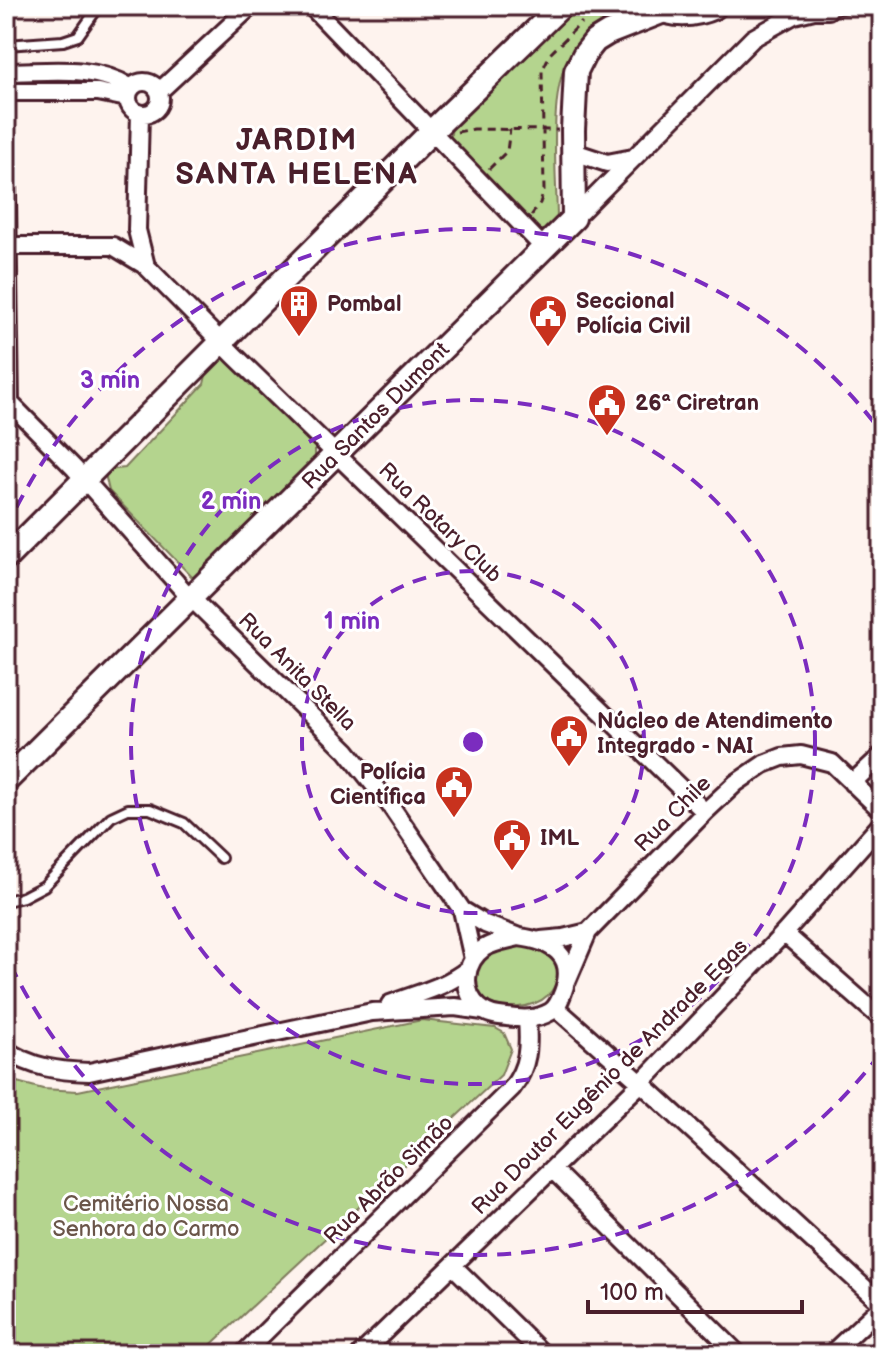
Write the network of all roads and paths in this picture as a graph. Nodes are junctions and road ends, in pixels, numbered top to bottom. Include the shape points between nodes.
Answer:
1 (99, 6) edge
2 (251, 6) edge
3 (311, 6) edge
4 (714, 6) edge
5 (857, 6) edge
6 (659, 8) edge
7 (568, 10) edge
8 (828, 10) joint
9 (582, 22) junction
10 (595, 41) junction
11 (6, 45) edge
12 (6, 72) edge
13 (158, 88) junction
14 (6, 92) edge
15 (128, 92) junction
16 (140, 114) junction
17 (510, 129) junction
18 (541, 130) junction
19 (6, 134) edge
20 (437, 137) junction
21 (574, 141) junction
22 (635, 158) junction
23 (479, 178) junction
24 (574, 218) junction
25 (524, 225) junction
26 (137, 230) junction
27 (7, 246) edge
28 (113, 246) junction
29 (545, 249) junction
30 (146, 266) junction
31 (222, 343) junction
32 (8, 403) edge
33 (338, 454) junction
34 (84, 479) junction
35 (6, 558) edge
36 (192, 598) junction
37 (882, 755) edge
38 (6, 781) edge
39 (852, 783) junction
40 (882, 811) edge
41 (705, 812) junction
42 (882, 823) edge
43 (221, 858) dead end
44 (6, 901) edge
45 (462, 910) junction
46 (588, 932) junction
47 (784, 933) junction
48 (519, 937) junction
49 (541, 940) junction
50 (470, 964) junction
51 (567, 981) junction
52 (556, 1008) junction
53 (483, 1011) junction
54 (372, 1012) junction
55 (527, 1019) junction
56 (882, 1019) edge
57 (6, 1050) edge
58 (641, 1083) junction
59 (552, 1169) junction
60 (453, 1266) junction
61 (882, 1305) edge
62 (243, 1354) edge
63 (361, 1354) edge
64 (543, 1354) edge
65 (738, 1354) edge
66 (831, 1354) edge

1 - 11 lane via 78,36
2 - 13 street
3 - 20 street
4 - 6 main road via 680,14
5 - 8 lane
6 - 10 street
7 - 9 path
7 - 20 street
8 - 22 street, Rua Santos Dumont via 794,15 753,38
9 - 10 path
9 - 18 path via 550,54 542,71
10 - 21 street via 576,71
12 - 15 street via 95,72 112,77
13 - 15 street via 142,81
13 - 16 street via 161,99 156,109
14 - 15 street
15 - 16 street via 131,108
16 - 26 street
17 - 18 path
17 - 20 path
17 - 23 path via 507,151
18 - 21 path
18 - 25 path via 544,191
19 - 27 street
20 - 23 street
20 - 31 street
21 - 22 street via 607,163
21 - 24 street
22 - 24 street, Rua Santos Dumont
23 - 25 street
24 - 29 street, Rua Santos Dumont
25 - 29 street
26 - 28 street
26 - 30 street
27 - 28 street
27 - 32 street
28 - 30 street, Rua Rotary Club
29 - 33 street, Rua Santos Dumont
30 - 31 street, Rua Rotary Club
31 - 33 street, Rua Rotary Club
31 - 34 street
32 - 34 street, Rua Anita Stella
33 - 36 street, Rua Santos Dumont
33 - 41 street, Rua Rotary Club
34 - 35 street
34 - 36 street, Rua Anita Stella
36 - 38 street, Rua Santos Dumont
36 - 45 street, Rua Anita Stella via 347,751
37 - 39 street
39 - 40 street, Rua Chile
39 - 41 street, Rua Chile via 824,760 782,757 736,783
41 - 46 street, Rua Chile
42 - 47 street, Rua Doutor Eugênio de Andrade Egas
43 - 44 lane via 184,823 150,809 128,809 111,817 44,886
45 - 48 street
45 - 50 street
46 - 49 street
46 - 51 street
47 - 56 street
47 - 58 street, Rua Doutor Eugênio de Andrade Egas
48 - 49 street
48 - 50 street via 483,949
49 - 51 street via 565,962
50 - 53 street via 469,993
50 - 54 street via 435,990
51 - 52 street
52 - 55 street
52 - 58 street
53 - 54 street via 442,1007
53 - 55 street
54 - 57 street via 89,1072 37,1066
55 - 62 street, Rua Abrão Simão via 528,1058 512,1088
58 - 59 street, Rua Doutor Eugênio de Andrade Egas
58 - 61 street
59 - 60 street, Rua Doutor Eugênio de Andrade Egas
59 - 65 street
60 - 63 street, Rua Doutor Eugênio de Andrade Egas
60 - 64 street
61 - 66 street

